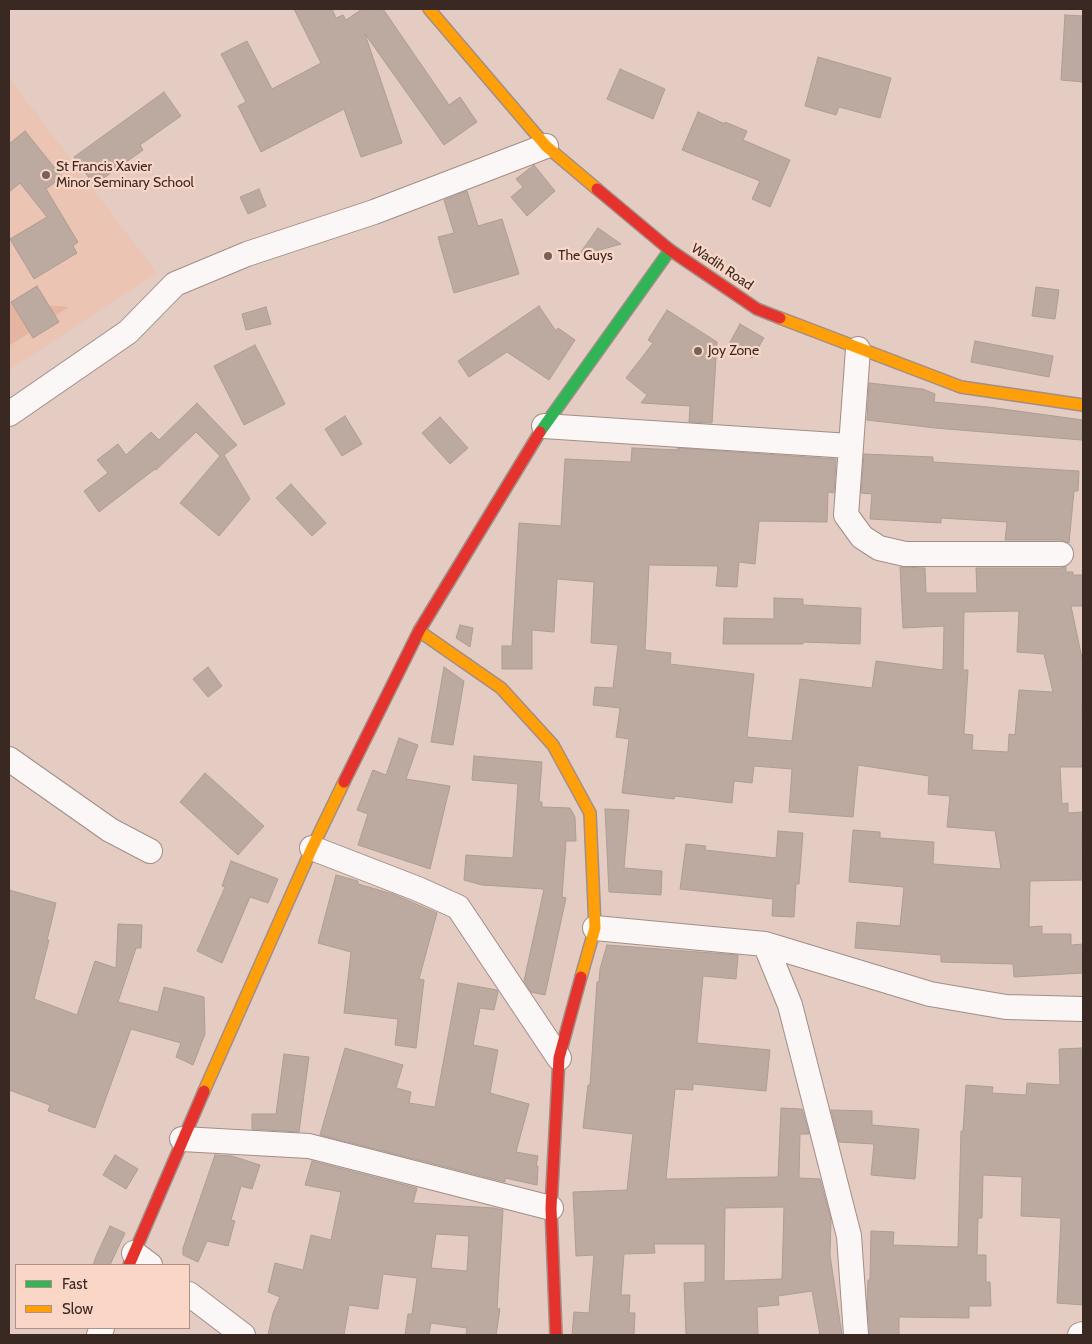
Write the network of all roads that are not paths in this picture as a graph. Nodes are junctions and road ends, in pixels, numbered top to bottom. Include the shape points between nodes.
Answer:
1 (428, 9) edge
2 (546, 146) junction
3 (670, 250) junction
4 (858, 349) junction
5 (1083, 404) edge
6 (9, 414) edge
7 (544, 426) junction
8 (850, 446) junction
9 (1061, 554) dead end
10 (419, 631) junction
11 (9, 759) edge
12 (312, 848) junction
13 (150, 851) dead end
14 (595, 928) junction
15 (765, 944) junction
16 (1083, 1009) edge
17 (559, 1058) junction
18 (182, 1139) junction
19 (551, 1208) junction
20 (138, 1261) edge
21 (190, 1295) edge
22 (243, 1335) edge
23 (556, 1335) edge
24 (856, 1335) edge

1 - 2 street, Wadih Road
2 - 3 street, Wadih Road
2 - 6 street via 374,212 248,254 175,284 128,332
3 - 4 street, Wadih Road via 757,309
3 - 7 street
4 - 5 street, Wadih Road via 962,387
4 - 8 street
7 - 8 street
7 - 10 street
8 - 9 street via 846,515 862,537 879,548 905,554
10 - 12 street
10 - 14 street via 501,688 553,745 590,813
11 - 13 street via 110,830
12 - 17 street via 458,908
12 - 18 street
14 - 15 street
14 - 17 street
15 - 16 street via 930,994 1006,1007
15 - 24 street via 790,1005 849,1236
17 - 19 street
18 - 19 street via 309,1146
18 - 20 street
19 - 23 street
21 - 22 street

